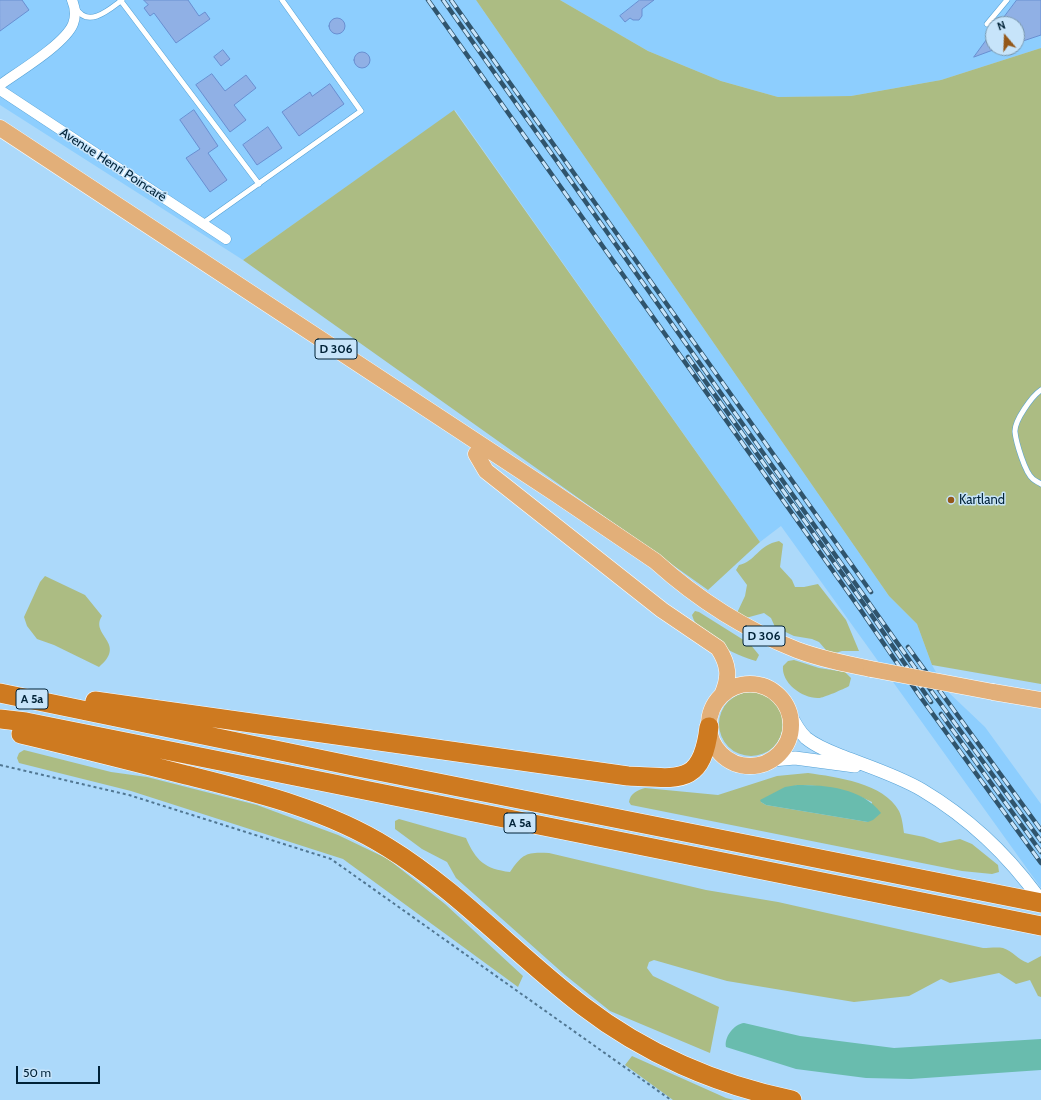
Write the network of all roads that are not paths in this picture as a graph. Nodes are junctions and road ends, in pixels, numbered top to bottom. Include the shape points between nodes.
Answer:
1 (282, 0) edge
2 (1007, 0) edge
3 (72, 1) edge
4 (122, 1) edge
5 (994, 16) edge
6 (0, 85) edge
7 (0, 90) edge
8 (0, 128) edge
9 (0, 139) edge
10 (258, 184) junction
11 (203, 223) junction
12 (226, 239) dead end
13 (1041, 390) edge
14 (476, 454) junction
15 (1041, 484) edge
16 (670, 574) junction
17 (0, 693) edge
18 (722, 695) junction
19 (1041, 700) edge
20 (64, 706) junction
21 (788, 710) junction
22 (0, 719) edge
23 (709, 727) junction
24 (772, 760) junction
25 (876, 770) junction
26 (1035, 901) edge
27 (1041, 926) edge
28 (792, 1100) edge

1 - 10 lane via 361,111
2 - 5 lane
3 - 4 lane via 78,12 85,17 94,18
3 - 6 street via 74,23 68,33
4 - 10 lane
7 - 11 street, Avenue Henri Poincaré
8 - 16 main road, D 306 via 556,494 655,561
9 - 14 main road, D 306
10 - 11 lane
11 - 12 street, Avenue Henri Poincaré
13 - 15 lane via 1036,393 1017,421 1015,432 1026,470 1032,479
14 - 16 main road, D 306 via 651,567
14 - 18 main road via 486,471 662,610 718,648 728,672 728,682
16 - 19 main road, D 306, bridge via 736,621 798,650 871,670
17 - 20 highway, A 5a
18 - 21 main road via 734,687 762,685 783,701
18 - 23 main road via 714,705
20 - 23 highway via 89,700 620,775 670,778 694,771 704,755
20 - 26 highway, A 5a
21 - 24 main road via 792,725 789,739 783,751
21 - 25 street via 806,738 818,746
22 - 27 highway, A 5a via 26,722
22 - 28 highway via 20,734 251,791 342,824 385,846 424,872 463,902 571,996 615,1029 692,1070
23 - 24 main road via 712,739 727,760 741,765 756,766
24 - 25 street via 795,758
25 - 26 street via 921,789 977,829 1005,856

